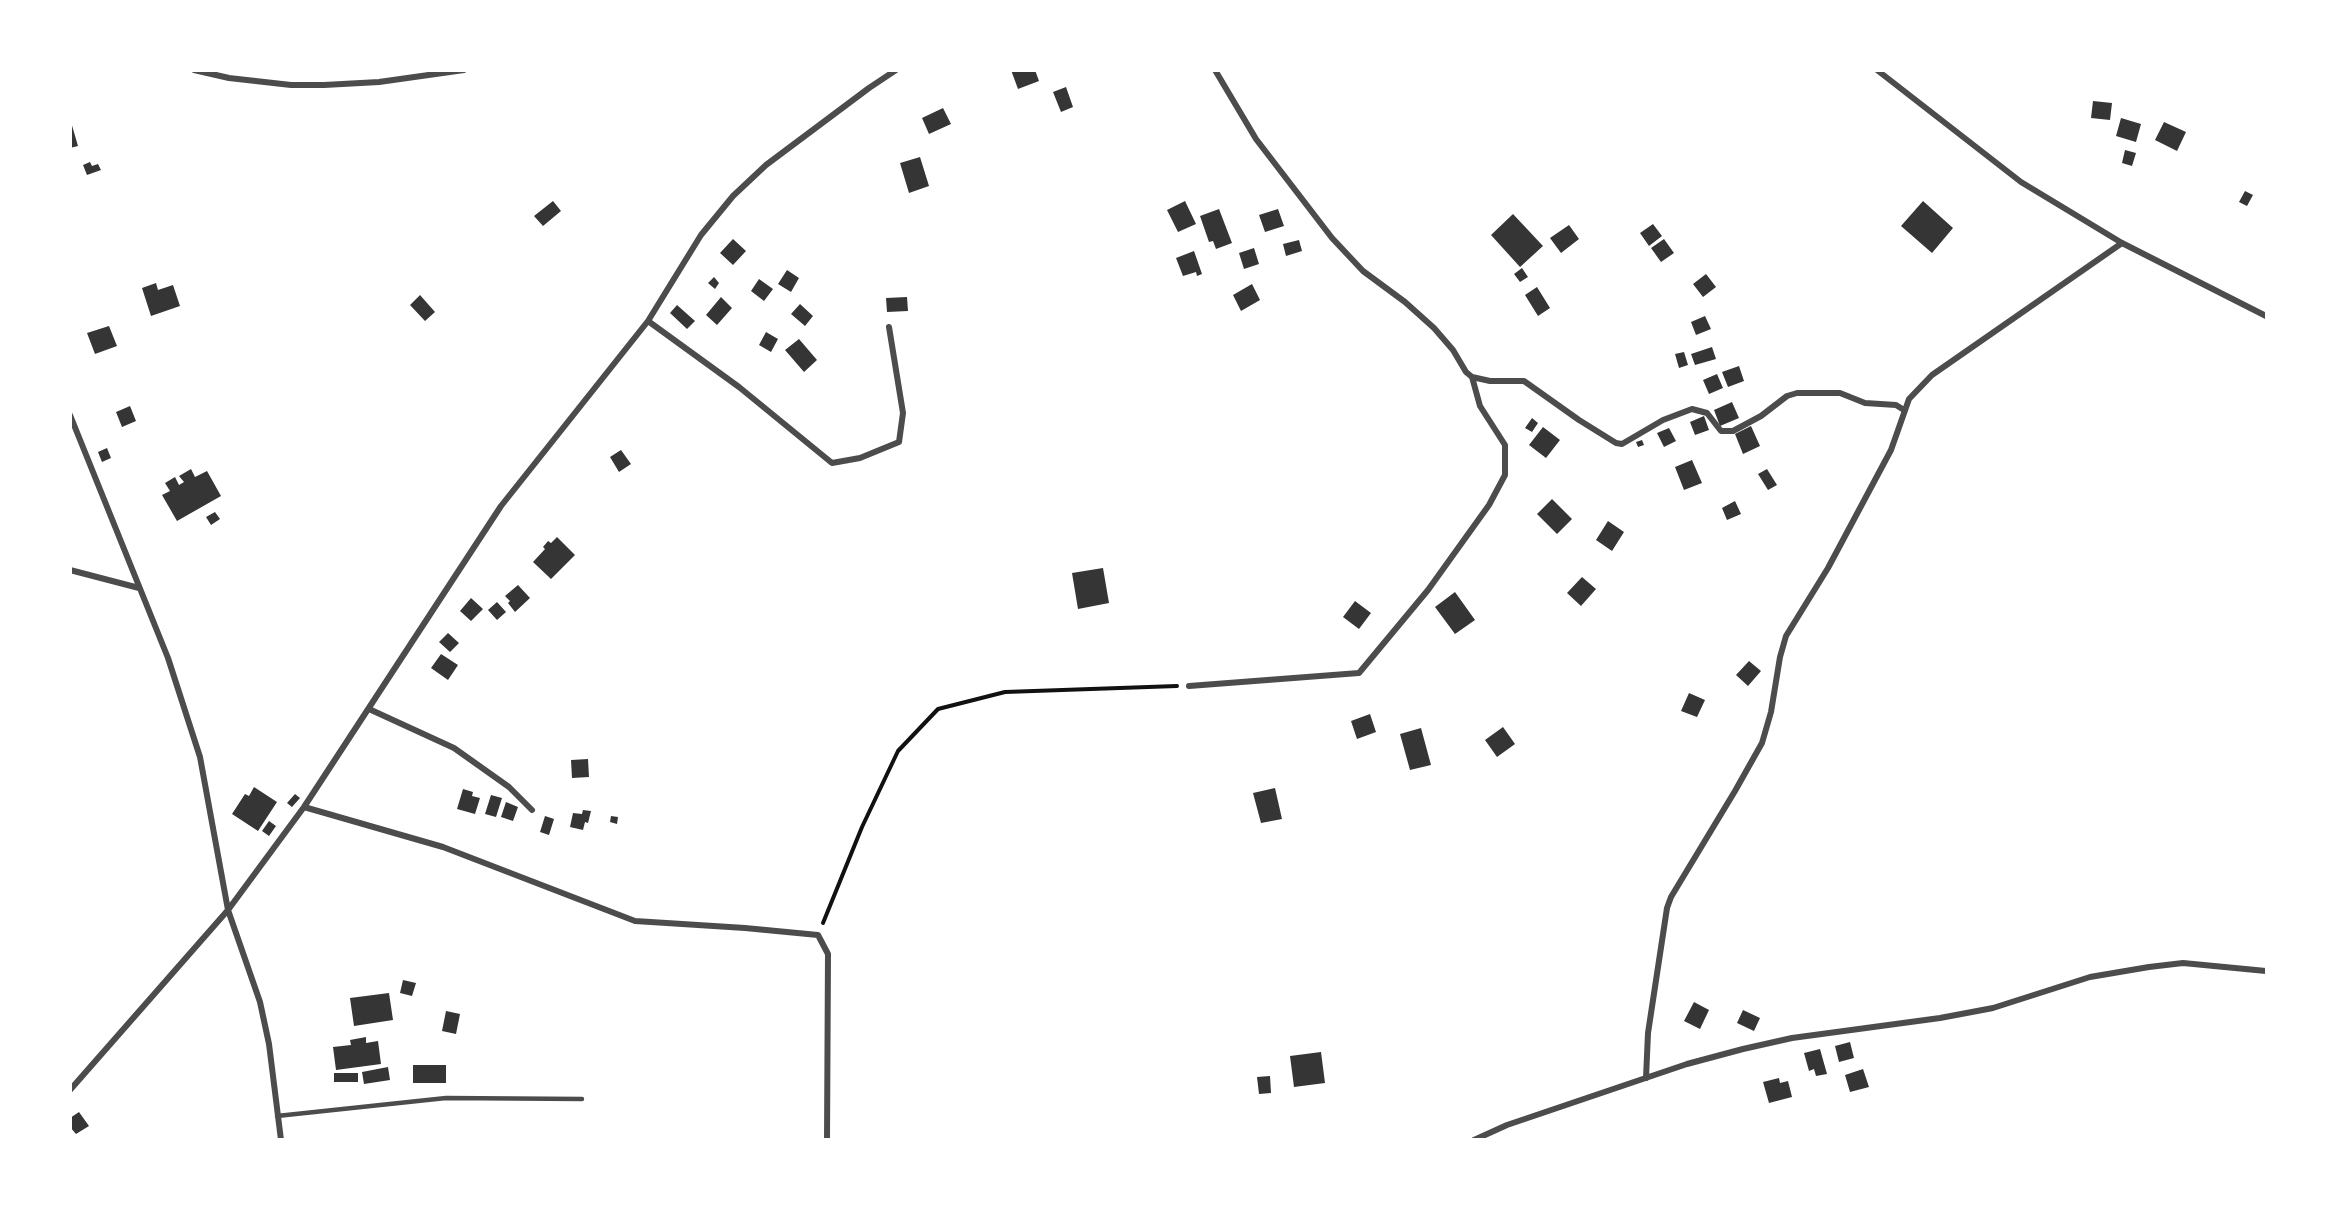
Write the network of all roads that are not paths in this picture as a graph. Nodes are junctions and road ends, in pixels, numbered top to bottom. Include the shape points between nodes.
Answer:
1 (194, 70) edge
2 (464, 70) edge
3 (896, 70) edge
4 (1215, 70) edge
5 (1877, 70) edge
6 (2122, 243) junction
7 (2266, 316) edge
8 (648, 321) junction
9 (889, 327) dead end
10 (1472, 377) junction
11 (1904, 410) junction
12 (70, 415) edge
13 (70, 570) edge
14 (139, 588) junction
15 (1189, 686) road end
16 (369, 710) junction
17 (304, 807) junction
18 (532, 810) dead end
19 (228, 910) junction
20 (2266, 970) edge
21 (1646, 1078) junction
22 (70, 1090) edge
23 (582, 1099) dead end
24 (277, 1116) junction
25 (281, 1140) edge
26 (826, 1140) edge
27 (1474, 1140) edge

1 - 2 street via 240,79 324,85
3 - 8 street via 766,165 733,196 701,234
4 - 10 street via 1256,139 1332,238 1363,271 1434,328
5 - 6 street via 2021,182
6 - 7 street
6 - 11 street via 1932,375 1920,385
8 - 9 street via 739,387 832,463 860,458 899,442 903,413
8 - 16 street via 501,506
10 - 11 street via 1524,381 1579,420 1622,444 1663,420 1692,409 1707,413 1721,431 1733,431 1786,396 1797,393 1840,393 1865,403 1896,405
10 - 15 street via 1480,406 1505,445 1505,475 1489,506 1428,590 1359,673
11 - 21 street via 1886,460 1786,636 1762,743 1671,897 1648,1033
12 - 14 street
13 - 14 street
14 - 19 street via 168,658 200,757
16 - 17 street
16 - 18 street via 454,748 509,787
17 - 19 street
17 - 26 street via 443,847 635,921 818,935 828,954
19 - 22 street
19 - 24 street via 261,1002
20 - 21 street via 2183,963 2090,977 1993,1008 1792,1038 1743,1048
21 - 27 street
23 - 24 lane via 446,1098
24 - 25 street

